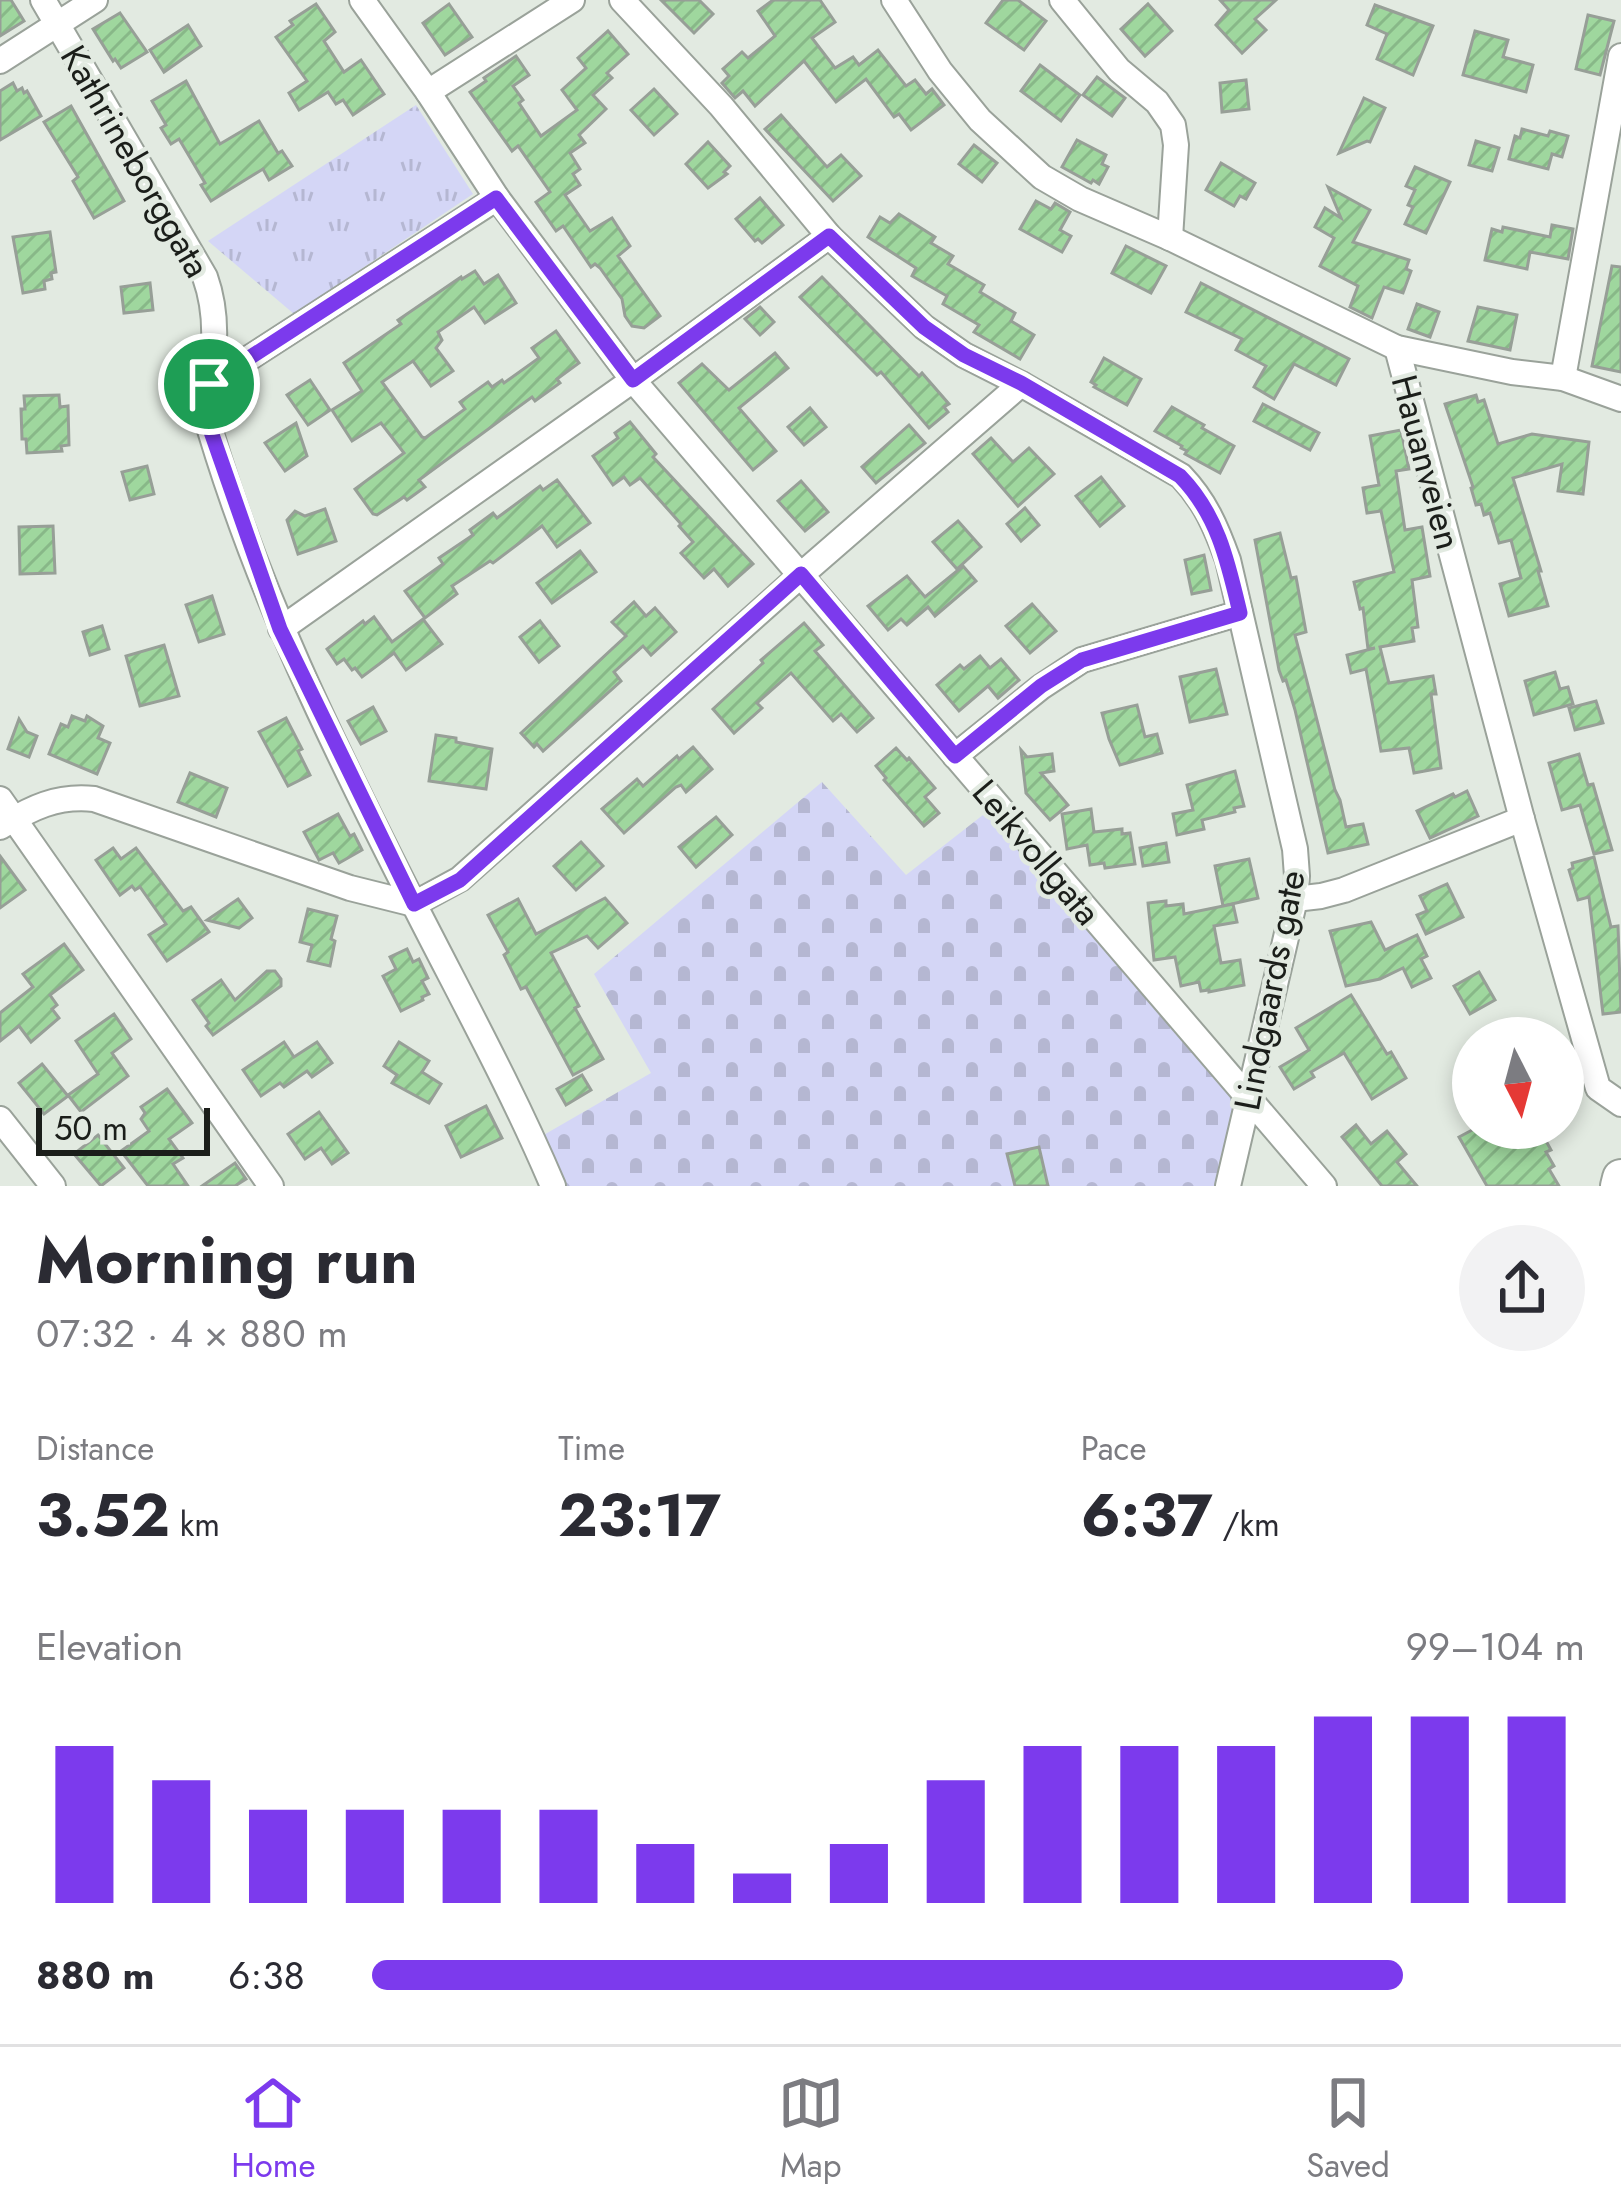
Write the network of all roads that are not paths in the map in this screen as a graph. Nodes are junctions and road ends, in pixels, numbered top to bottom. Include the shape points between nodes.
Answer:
1 (43, 0) edge
2 (95, 0) edge
3 (362, 0) edge
4 (572, 0) edge
5 (622, 0) edge
6 (894, 0) edge
7 (1062, 0) edge
8 (58, 24) junction
9 (1621, 56) edge
10 (0, 61) edge
11 (428, 92) junction
12 (1610, 174) edge
13 (496, 198) junction
14 (829, 236) junction
15 (1170, 238) junction
16 (1397, 348) junction
17 (1563, 378) junction
18 (633, 380) junction
19 (1021, 383) junction
20 (209, 384) junction
21 (1621, 399) edge
22 (801, 574) junction
23 (1240, 613) junction
24 (280, 629) junction
25 (955, 756) junction
26 (5, 815) edge
27 (1522, 819) junction
28 (1294, 899) junction
29 (414, 904) junction
30 (1249, 1100) junction
31 (1621, 1104) edge
32 (2, 1125) edge
33 (544, 1183) edge
34 (53, 1186) edge
35 (271, 1186) edge
36 (1228, 1186) edge
37 (1324, 1186) edge

1 - 8 street, Kathrineborggata
2 - 8 street
3 - 11 street, Leikvollgata
4 - 11 street
5 - 14 street, Lindgaards gate
6 - 15 street, Hauanveien via 940,71 1010,150 1080,199
7 - 15 street via 1173,125
8 - 10 street
8 - 20 street, Kathrineborggata via 205,277 216,319
9 - 12 street
11 - 13 street, Leikvollgata
12 - 17 street
13 - 18 street, Leikvollgata
13 - 20 street
14 - 18 street
14 - 19 street, Lindgaards gate via 924,327
15 - 16 street, Hauanveien
16 - 17 street
16 - 27 street, Hauanveien
17 - 21 street
18 - 22 street, Leikvollgata
18 - 24 street
19 - 22 street
19 - 23 street, Lindgaards gate via 1190,485 1213,518
20 - 24 street, Kathrineborggata via 202,406
22 - 25 street, Leikvollgata
22 - 29 street via 460,880
23 - 25 street via 1082,660
23 - 28 street, Lindgaards gate via 1295,849
24 - 29 street, Kathrineborggata
25 - 30 street, Leikvollgata
26 - 29 street via 70,796 94,799
26 - 35 street
27 - 28 street via 1344,890
27 - 31 street, Hauanveien via 1598,1088
28 - 30 street, Lindgaards gate
29 - 33 street, Kathrineborggata via 535,1140
30 - 36 street, Lindgaards gate
30 - 37 street, Leikvollgata
32 - 34 street

